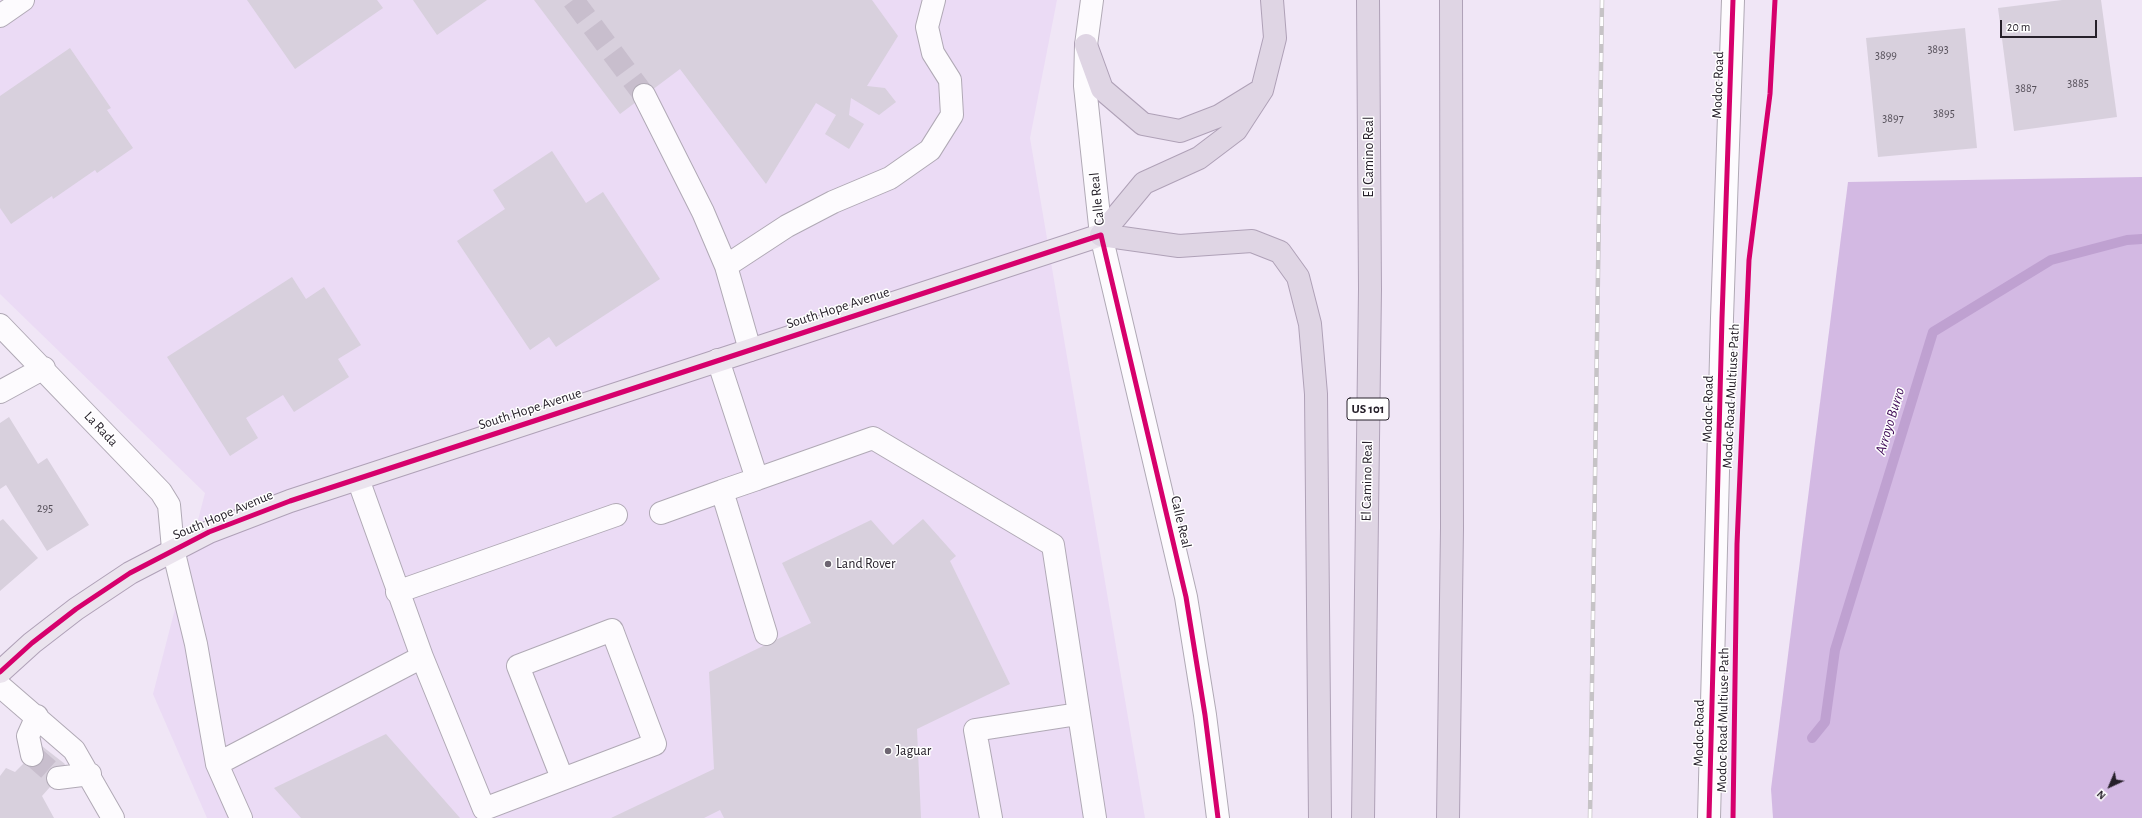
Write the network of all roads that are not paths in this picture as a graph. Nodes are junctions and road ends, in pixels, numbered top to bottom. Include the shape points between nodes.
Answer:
1 (23, 0) edge
2 (934, 0) edge
3 (1092, 0) edge
4 (1272, 0) edge
5 (1368, 0) edge
6 (1451, 0) edge
7 (1733, 0) edge
8 (0, 16) edge
9 (1086, 45) junction
10 (1262, 90) junction
11 (644, 96) tunnel mouth
12 (1100, 235) junction
13 (726, 266) junction
14 (0, 325) edge
15 (750, 350) junction
16 (718, 360) junction
17 (44, 368) junction
18 (0, 392) edge
19 (358, 479) junction
20 (757, 479) junction
21 (722, 491) junction
22 (661, 513) dead end
23 (616, 515) dead end
24 (173, 549) junction
25 (397, 592) junction
26 (766, 634) dead end
27 (422, 657) junction
28 (0, 672) edge
29 (0, 686) edge
30 (1078, 714) junction
31 (37, 716) junction
32 (32, 755) tunnel mouth
33 (216, 764) junction
34 (90, 774) junction
35 (58, 778) dead end
36 (562, 778) junction
37 (113, 818) edge
38 (241, 818) edge
39 (991, 818) edge
40 (1095, 818) edge
41 (1218, 818) edge
42 (1320, 818) edge
43 (1363, 818) edge
44 (1448, 818) edge
45 (1709, 818) edge

1 - 8 street
2 - 13 street via 927,27 933,53 950,80 952,114 930,150 890,178 833,202 787,226
3 - 9 street, Calle Real
4 - 10 highway via 1275,38
5 - 43 highway, El Camino Real / US 101 via 1370,289
6 - 44 highway via 1452,528
7 - 45 street, Modoc Road
9 - 10 highway via 1102,89 1143,124 1180,131 1219,116
9 - 12 street, Calle Real via 1085,86
10 - 12 highway via 1236,130 1199,158 1144,183
11 - 13 street
12 - 15 main road, South Hope Avenue
12 - 41 street, Calle Real via 1186,597
12 - 42 highway via 1179,246 1252,241 1280,252 1298,277 1310,324 1316,394
13 - 15 street
14 - 17 street, La Rada
15 - 16 main road, South Hope Avenue
16 - 19 main road, South Hope Avenue
16 - 20 street
17 - 18 street
17 - 24 street, La Rada via 161,492 169,505
19 - 24 main road, South Hope Avenue via 290,501 209,532
19 - 25 street
20 - 21 street
20 - 30 street via 873,438 1053,545
21 - 22 street
21 - 26 street
23 - 25 street
24 - 28 main road, South Hope Avenue via 130,573 76,609
24 - 33 street, La Rada via 196,644
25 - 27 street
27 - 33 street
27 - 36 street via 484,809
29 - 31 street
30 - 39 street via 975,730
30 - 40 street
31 - 32 street via 28,736
31 - 34 street via 74,750
33 - 38 street, La Rada
34 - 35 street
34 - 37 street
36 - 36 street via 655,744 612,630 518,666

